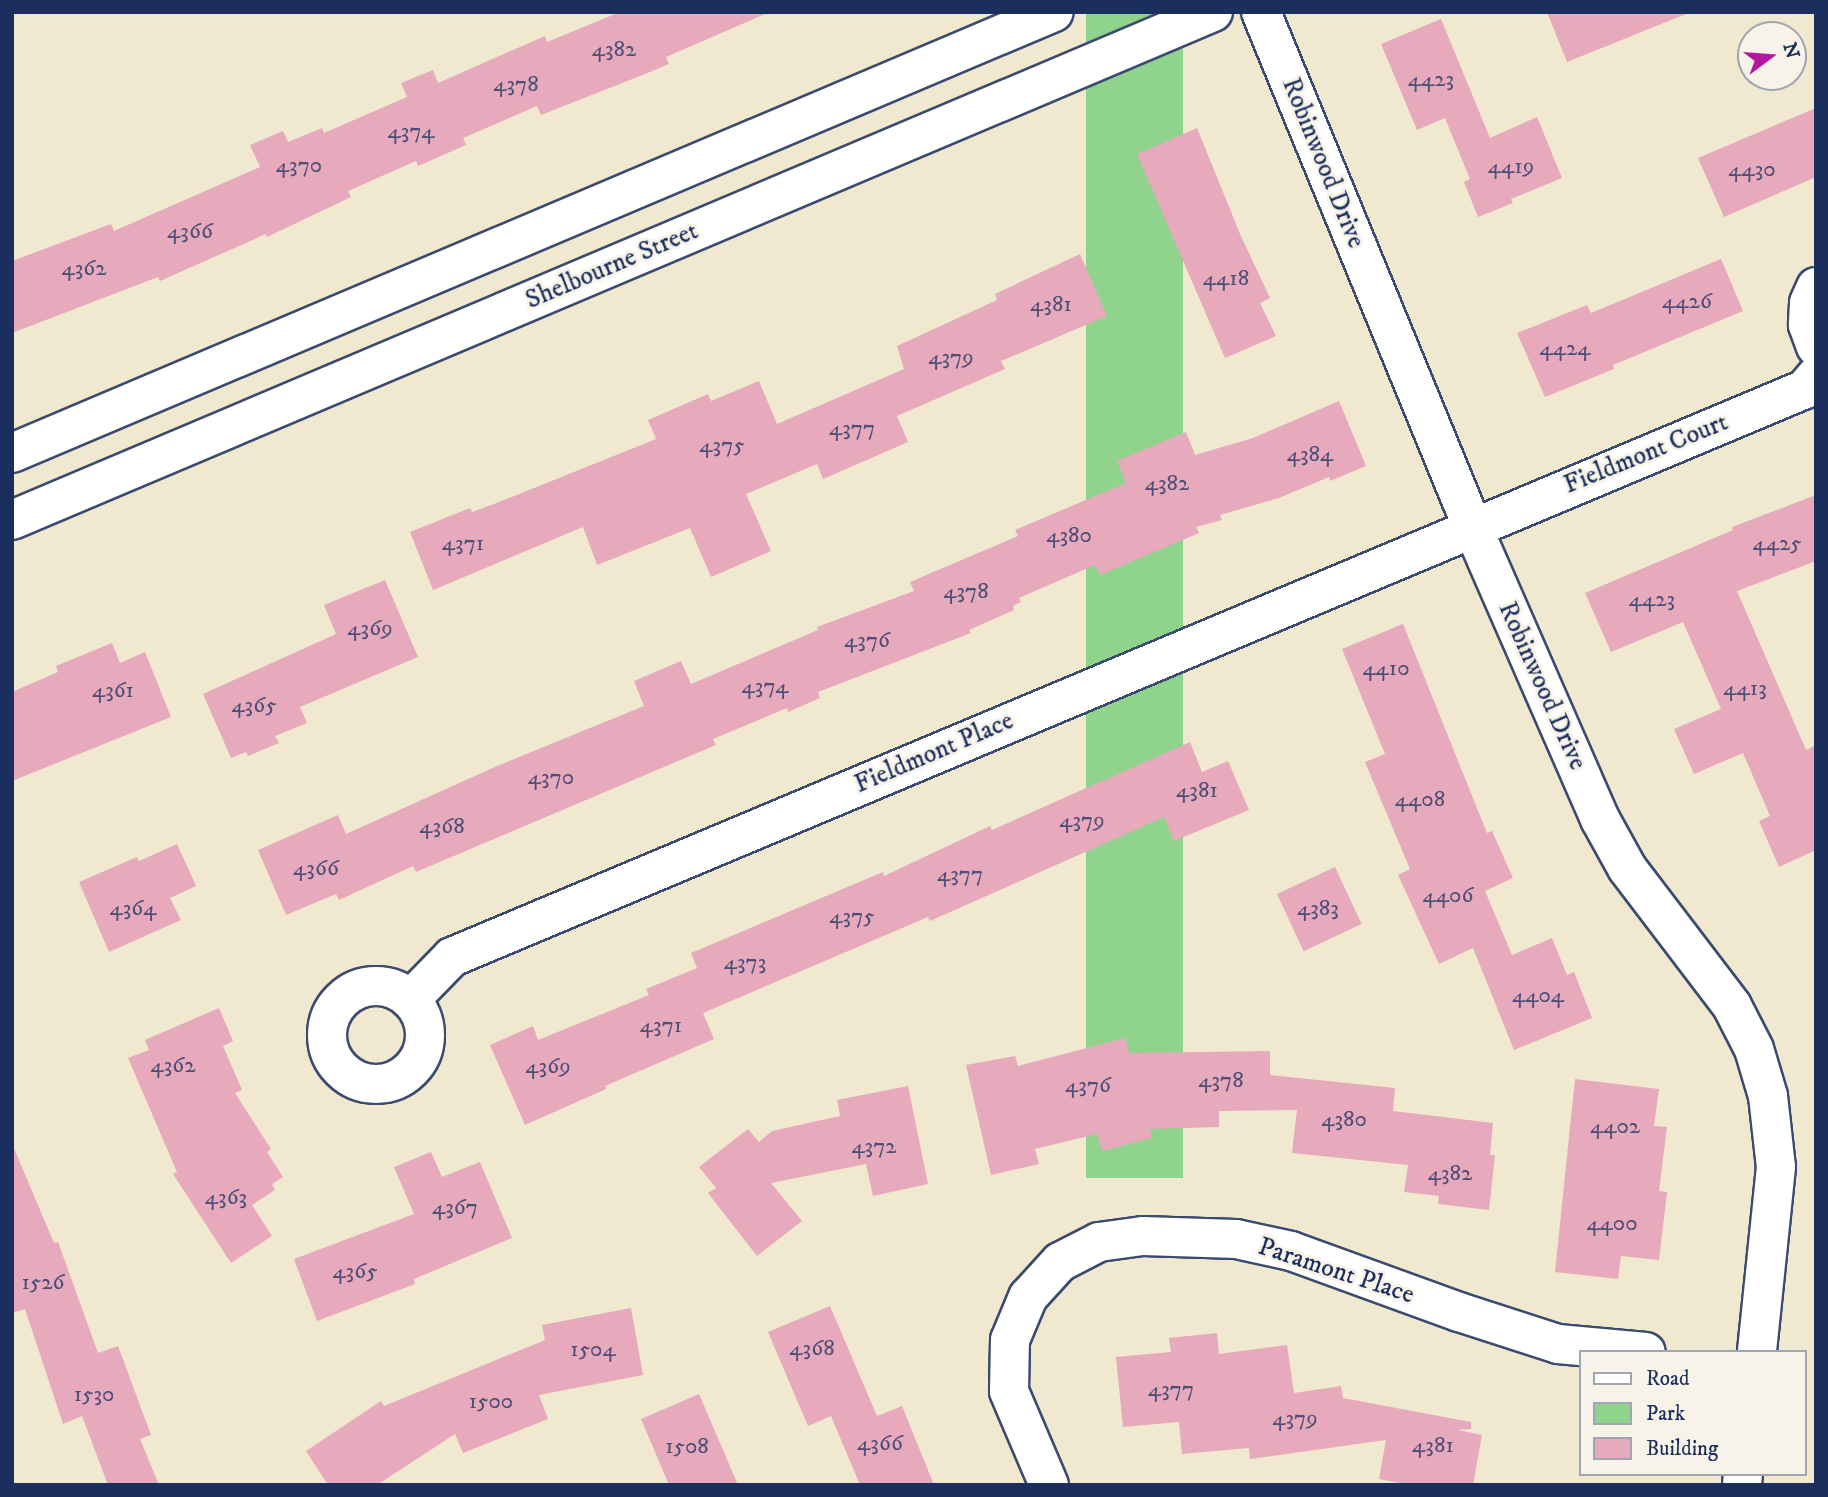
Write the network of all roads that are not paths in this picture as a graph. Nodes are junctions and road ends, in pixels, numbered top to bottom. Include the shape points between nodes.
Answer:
1 (1054, 12) edge
2 (1213, 12) edge
3 (1261, 12) edge
4 (1816, 288) edge
5 (1816, 347) edge
6 (1816, 376) edge
7 (12, 453) edge
8 (12, 520) edge
9 (1472, 526) junction
10 (410, 1000) dead end
11 (1624, 1350) edge
12 (1757, 1350) edge
13 (1049, 1485) edge

1 - 7 street
2 - 8 street, Shelbourne Street
3 - 9 street, Robinwood Drive
4 - 5 street via 1808,325
6 - 9 street, Fieldmont Court via 1805,389
9 - 10 street, Fieldmont Place via 452,957
9 - 12 street, Robinwood Drive via 1613,843 1732,1006 1754,1049 1768,1096 1776,1167
11 - 13 street, Paramont Place via 1558,1344 1292,1251 1236,1239 1143,1236 1099,1242 1060,1262 1028,1297 1010,1340 1009,1391

